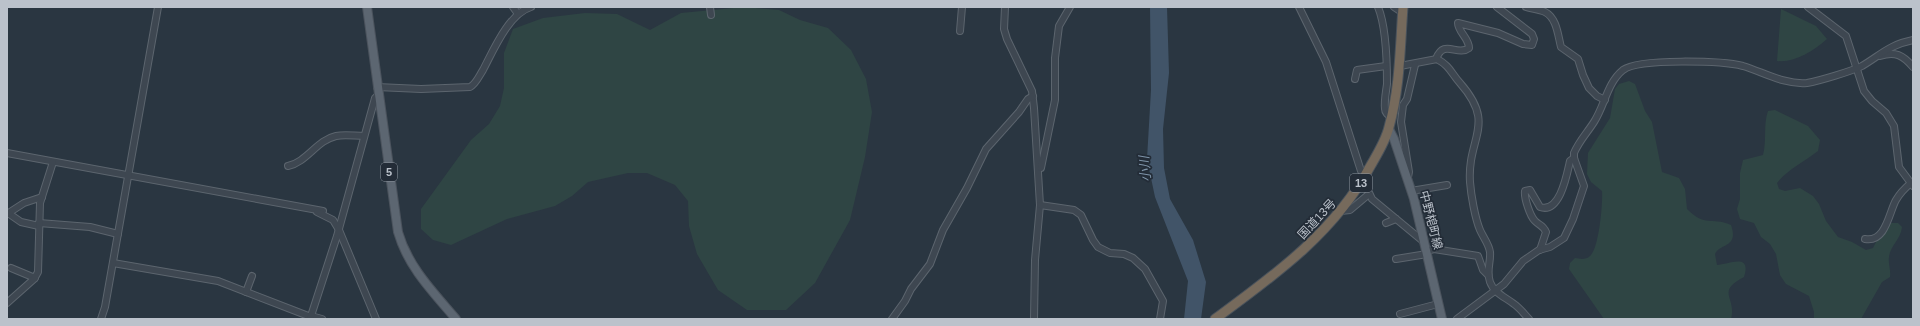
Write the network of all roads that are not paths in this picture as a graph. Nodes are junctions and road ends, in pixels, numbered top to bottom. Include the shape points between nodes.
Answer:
1 (158, 7) edge
2 (367, 7) edge
3 (513, 7) edge
4 (531, 7) edge
5 (710, 7) edge
6 (962, 7) edge
7 (1005, 7) edge
8 (1070, 7) edge
9 (1298, 7) edge
10 (1378, 7) edge
11 (1394, 7) edge
12 (1497, 7) edge
13 (1526, 7) edge
14 (1808, 7) edge
15 (1403, 10) edge
16 (518, 14) junction
17 (711, 15) dead end
18 (960, 30) dead end
19 (1913, 40) edge
20 (1873, 58) junction
21 (1436, 59) junction
22 (1415, 65) junction
23 (1386, 66) junction
24 (1400, 66) junction
25 (1856, 67) junction
26 (1913, 67) edge
27 (1355, 79) dead end
28 (378, 91) junction
29 (1033, 96) junction
30 (1605, 100) junction
31 (1392, 118) junction
32 (1389, 129) junction
33 (364, 136) junction
34 (7, 153) edge
35 (1574, 158) junction
36 (53, 162) junction
37 (288, 166) dead end
38 (1039, 171) junction
39 (1361, 171) dead end
40 (129, 175) junction
41 (1407, 179) junction
42 (1365, 184) dead end
43 (1912, 184) edge
44 (1446, 186) dead end
45 (1412, 192) junction
46 (1369, 194) junction
47 (42, 197) junction
48 (1040, 205) junction
49 (312, 209) junction
50 (323, 211) dead end
51 (1341, 211) junction
52 (7, 213) edge
53 (1396, 219) junction
54 (1386, 223) dead end
55 (39, 224) junction
56 (339, 230) junction
57 (118, 234) junction
58 (1865, 239) dead end
59 (1424, 242) junction
60 (1540, 250) junction
61 (1426, 252) junction
62 (1396, 259) dead end
63 (113, 263) junction
64 (11, 268) dead end
65 (1488, 275) junction
66 (252, 276) dead end
67 (35, 278) junction
68 (1495, 291) junction
69 (246, 292) junction
70 (7, 303) edge
71 (1438, 304) junction
72 (1400, 314) dead end
73 (311, 317) edge
74 (101, 319) edge
75 (322, 319) edge
76 (376, 319) edge
77 (456, 319) edge
78 (892, 319) edge
79 (1034, 319) edge
80 (1160, 319) edge
81 (1215, 319) edge
82 (1442, 319) edge
83 (1458, 319) edge
84 (1529, 319) edge

1 - 40 street
2 - 28 main road, 5
3 - 16 street
4 - 16 street
5 - 17 street
6 - 18 street
7 - 29 street via 1004,29 1007,39 1027,78
8 - 38 street via 1059,26 1055,58 1055,100
9 - 39 street via 1326,62
10 - 23 street via 1383,21
11 - 15 street
12 - 21 street via 1532,34 1532,45 1523,44 1498,33 1458,24 1468,40 1469,48 1462,51 1446,48
13 - 30 street via 1546,12 1550,16 1558,32 1561,47 1578,59 1589,88
14 - 25 street via 1845,34
15 - 24 highway, 国道13号 / 13
16 - 28 street via 470,87
19 - 20 street via 1900,43
20 - 25 street
20 - 26 street via 1899,54
21 - 22 street
21 - 65 street via 1449,66 1470,94 1477,110 1479,131 1470,158 1470,182 1478,225 1490,251
22 - 24 street
22 - 41 street via 1407,99 1403,105 1401,122 1409,172
23 - 27 street via 1357,70
23 - 31 street via 1384,107 1386,114
24 - 31 highway, 国道13号 / 13
25 - 30 street via 1802,83 1789,82 1742,66 1723,63 1636,64 1623,70 1616,77
25 - 43 street via 1864,91 1886,113 1894,126 1899,167
28 - 33 street
28 - 77 main road, 5 via 394,212 402,244 407,257 421,277
29 - 38 street
29 - 78 street via 986,149 943,230 930,264
30 - 35 street via 1576,148
31 - 32 highway, 国道13号 / 13
32 - 41 main road, 中野梍町線
32 - 51 highway, 国道13号 / 13 via 1361,184
33 - 37 street via 330,138 306,158
33 - 56 street
34 - 36 street
35 - 60 street via 1584,182 1578,205 1564,238
35 - 60 street via 1570,161 1559,196 1553,205 1548,208 1540,207 1530,190 1525,191 1534,220 1543,225 1546,232
36 - 40 street
36 - 47 street
38 - 48 street
40 - 49 street
40 - 57 street
41 - 45 main road, 中野梍町線
42 - 46 street
43 - 58 street via 1902,191 1886,225 1877,236 1870,240
44 - 45 street
45 - 59 main road, 中野梍町線
46 - 51 street via 1350,210
46 - 53 street
47 - 52 street via 24,203
47 - 55 street
48 - 79 street via 1035,260
48 - 80 street via 1074,210 1081,214 1098,247 1110,253 1133,258 1145,269 1163,301
49 - 50 street
49 - 56 street via 330,218
51 - 81 highway, 国道13号 / 13 via 1306,248 1274,276
52 - 55 street via 21,222
53 - 54 street
53 - 59 street
55 - 57 street via 90,227
55 - 67 street via 39,267
56 - 73 street
56 - 76 street
57 - 63 street
59 - 61 main road, 中野梍町線
60 - 68 street via 1523,261
61 - 62 street
61 - 65 street via 1434,249 1478,256 1483,270
61 - 71 main road, 中野梍町線
63 - 69 street via 208,278
63 - 74 street
64 - 67 street
65 - 68 street
66 - 69 street
67 - 70 street
68 - 83 street
68 - 84 street
69 - 73 street
71 - 72 street
71 - 82 main road, 中野梍町線
73 - 75 street

